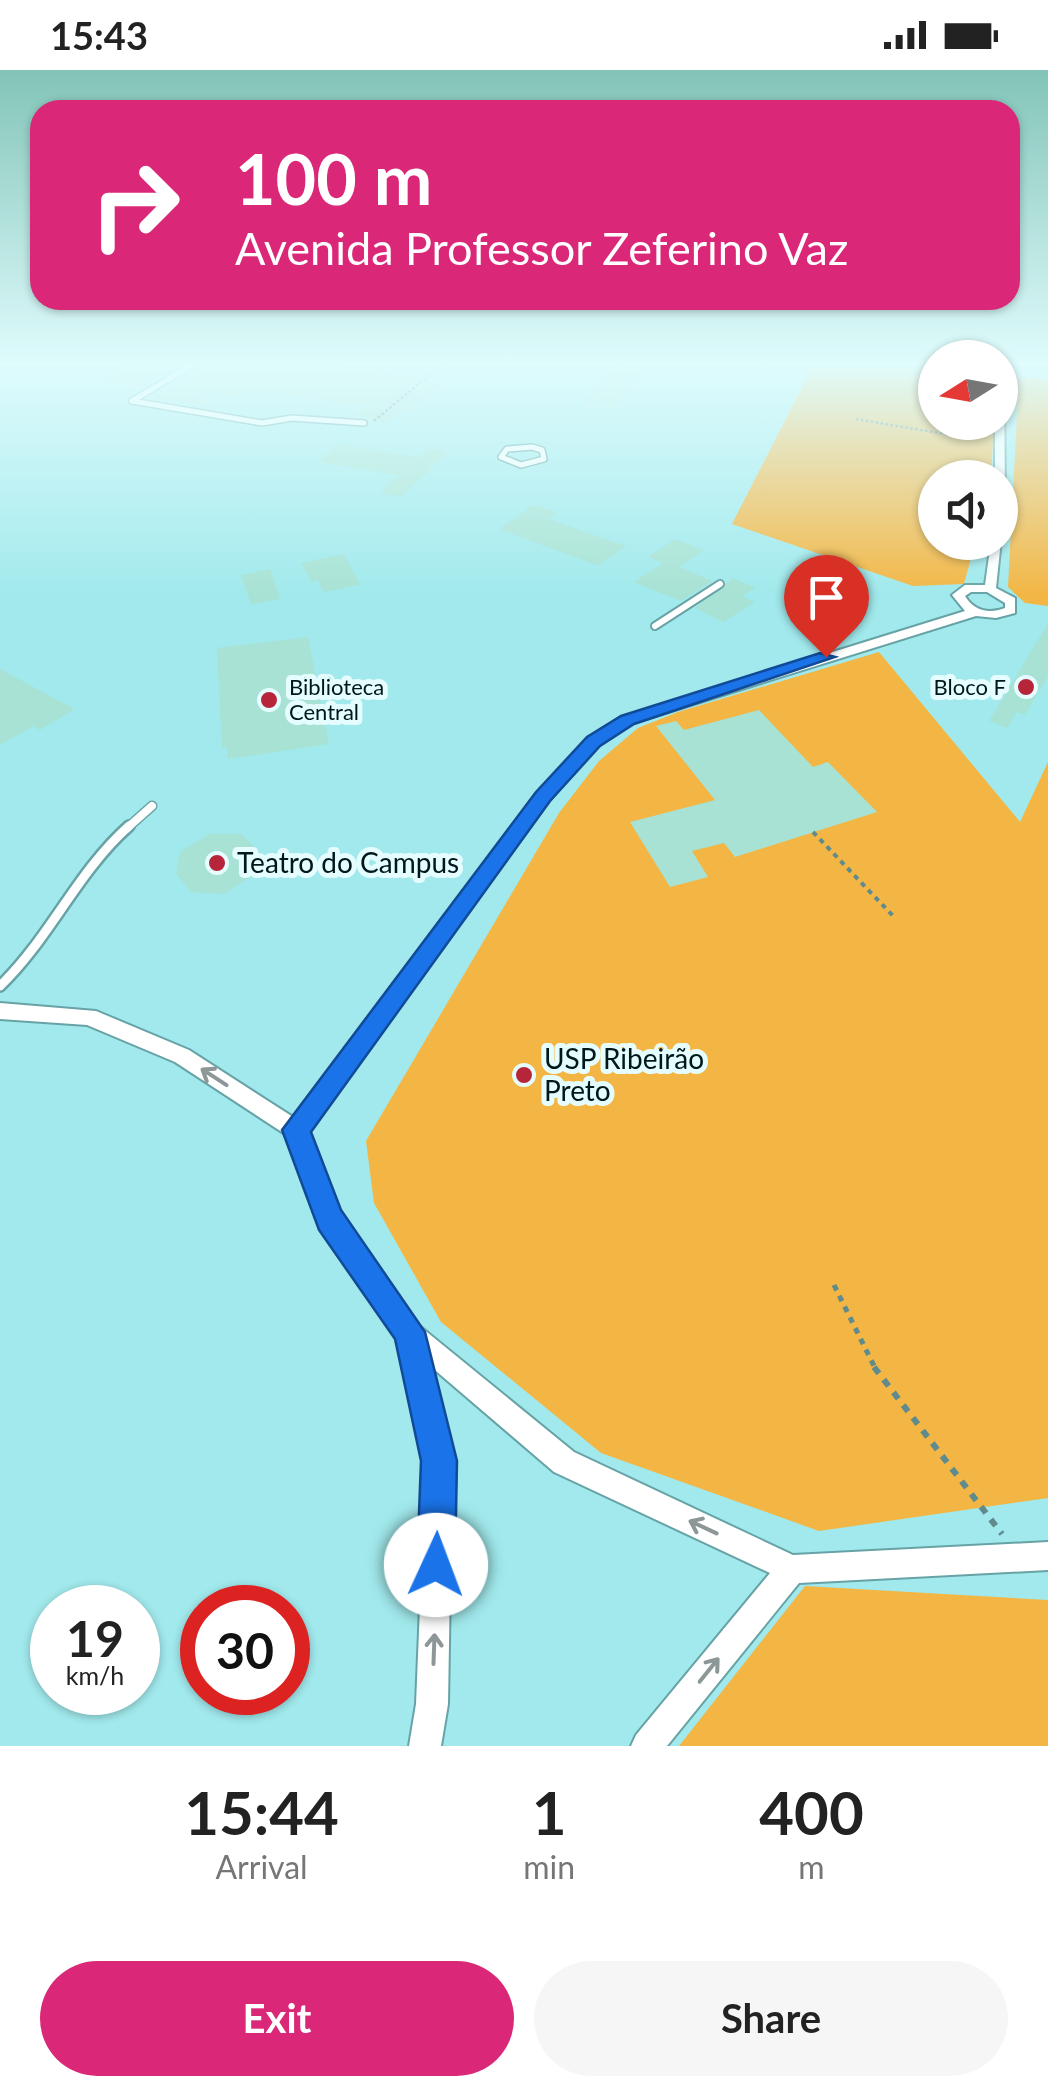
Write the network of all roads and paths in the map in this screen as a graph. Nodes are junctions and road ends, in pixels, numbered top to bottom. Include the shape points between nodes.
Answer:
1 (532, 446) joint
2 (994, 560) edge
3 (720, 584) dead end
4 (990, 589) junction
5 (976, 612) junction
6 (655, 626) dead end
7 (152, 806) dead end
8 (813, 832) dead end
9 (895, 918) dead end
10 (0, 986) edge
11 (0, 1011) edge
12 (296, 1130) junction
13 (834, 1285) dead end
14 (409, 1332) junction
15 (1035, 1556) edge
16 (792, 1569) junction
17 (426, 1746) edge
18 (648, 1746) edge

1 - 1 lane via 507,449 501,457 521,465 544,459
2 - 4 street
3 - 6 lane
4 - 5 street via 958,595
4 - 5 street via 1006,596 1011,610
5 - 12 street via 628,720 594,742 543,796
7 - 10 lane via 99,853 23,964
8 - 9 path
12 -> 11 street via 182,1056 90,1017
12 - 14 street via 329,1220
13 - 15 path via 872,1365 980,1510
16 -> 14 street via 564,1462
17 -> 14 street via 439,1461
15 - 16 street
18 -> 16 street

